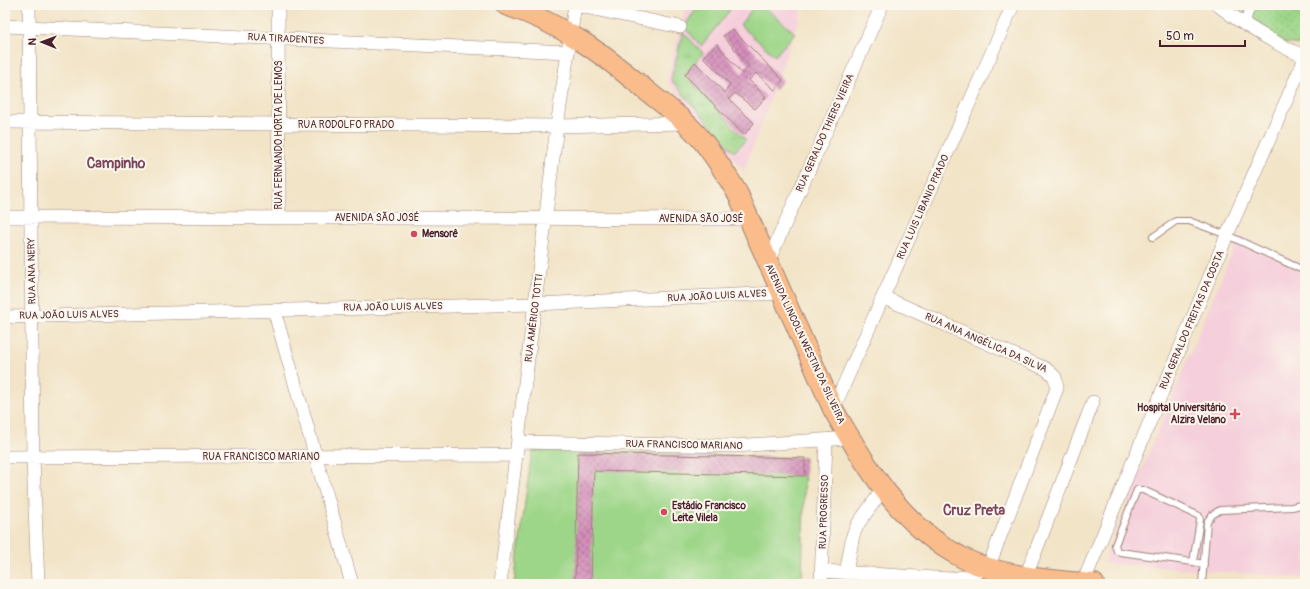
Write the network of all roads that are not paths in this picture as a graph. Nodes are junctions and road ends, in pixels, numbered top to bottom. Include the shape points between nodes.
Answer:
1 (29, 5) edge
2 (278, 5) edge
3 (506, 5) edge
4 (575, 5) edge
5 (882, 5) edge
6 (1013, 5) edge
7 (1218, 5) edge
8 (1251, 5) edge
9 (1244, 25) junction
10 (5, 26) edge
11 (29, 27) junction
12 (680, 27) dead end
13 (570, 32) junction
14 (279, 38) junction
15 (568, 52) junction
16 (1305, 58) edge
17 (5, 122) edge
18 (29, 122) junction
19 (686, 123) junction
20 (279, 124) junction
21 (557, 126) junction
22 (5, 217) edge
23 (30, 217) junction
24 (279, 218) junction
25 (545, 219) junction
26 (749, 219) junction
27 (1227, 235) junction
28 (1153, 237) dead end
29 (768, 262) junction
30 (1305, 271) edge
31 (780, 293) junction
32 (883, 297) junction
33 (536, 304) junction
34 (274, 310) junction
35 (33, 316) junction
36 (5, 317) edge
37 (1093, 402) dead end
38 (833, 409) junction
39 (849, 438) junction
40 (826, 440) junction
41 (518, 448) junction
42 (317, 456) junction
43 (5, 457) edge
44 (33, 457) junction
45 (883, 489) junction
46 (1305, 504) edge
47 (1193, 562) junction
48 (1204, 564) junction
49 (988, 568) junction
50 (822, 571) junction
51 (846, 573) junction
52 (1026, 576) junction
53 (38, 584) edge
54 (352, 584) edge
55 (500, 584) edge
56 (821, 584) edge
57 (1089, 584) edge
58 (1202, 584) edge

1 - 11 street, RUA ANA NERY
2 - 14 street, RUA FERNANDO HORTA DE LEMOS
3 - 13 main road, AVENIDA LINCOLN WESTIN DA SILVEIRA
4 - 12 street
4 - 13 street, RUA AMÉRICO TOTTI
5 - 29 street, RUA GERALDO THIERS VIEIRA
6 - 32 street, RUA LUIS LIBANIO PRADO
7 - 9 street
8 - 9 street
9 - 16 street
10 - 11 street, RUA TIRADENTES
11 - 14 street, RUA TIRADENTES
11 - 18 street, RUA ANA NERY
13 - 15 street, RUA AMÉRICO TOTTI
13 - 19 main road, AVENIDA LINCOLN WESTIN DA SILVEIRA via 624,71
14 - 15 street, RUA TIRADENTES
14 - 20 street, RUA FERNANDO HORTA DE LEMOS
15 - 21 street, RUA AMÉRICO TOTTI
16 - 27 street, RUA GERALDO FREITAS DA COSTA
17 - 18 street, RUA RODOLFO PRADO
18 - 20 street, RUA RODOLFO PRADO
18 - 23 street, RUA ANA NERY
19 - 21 street, RUA RODOLFO PRADO
19 - 26 main road, AVENIDA LINCOLN WESTIN DA SILVEIRA via 724,170
20 - 21 street, RUA RODOLFO PRADO
20 - 24 street, RUA FERNANDO HORTA DE LEMOS
21 - 25 street, RUA AMÉRICO TOTTI
22 - 23 street, AVENIDA SÃO JOSÉ
23 - 24 street, AVENIDA SÃO JOSÉ
23 - 35 street, RUA ANA NERY
24 - 25 street, AVENIDA SÃO JOSÉ
25 - 26 street, AVENIDA SÃO JOSÉ
25 - 33 street, RUA AMÉRICO TOTTI
26 - 29 main road, AVENIDA LINCOLN WESTIN DA SILVEIRA
27 - 28 lane via 1182,220 1171,224
27 - 30 lane
27 - 57 street, RUA GERALDO FREITAS DA COSTA
29 - 31 main road, AVENIDA LINCOLN WESTIN DA SILVEIRA
31 - 33 street, RUA JOÃO LUIS ALVES
31 - 38 main road, AVENIDA LINCOLN WESTIN DA SILVEIRA
32 - 38 street, RUA LUIS LIBANIO PRADO
32 - 49 street, RUA ANA ANGÉLICA DA SILVA via 1046,369 1056,377 1054,398
33 - 34 street, RUA JOÃO LUIS ALVES
33 - 41 street, RUA AMÉRICO TOTTI
34 - 35 street, RUA JOÃO LUIS ALVES
34 - 42 street
35 - 36 street, RUA JOÃO LUIS ALVES
35 - 44 street, RUA ANA NERY
37 - 52 street
38 - 39 main road, AVENIDA LINCOLN WESTIN DA SILVEIRA
39 - 40 street, RUA FRANCISCO MARIANO
39 - 45 main road, AVENIDA LINCOLN WESTIN DA SILVEIRA
40 - 41 street, RUA FRANCISCO MARIANO via 792,444 701,447
40 - 50 street, RUA PROGRESSO
41 - 42 street, RUA FRANCISCO MARIANO
41 - 55 street, RUA AMÉRICO TOTTI
42 - 44 street, RUA FRANCISCO MARIANO
42 - 54 street
43 - 44 street, RUA FRANCISCO MARIANO
44 - 53 street, RUA ANA NERY
45 - 49 main road, AVENIDA LINCOLN WESTIN DA SILVEIRA via 899,509 936,540 964,559
45 - 51 street via 853,535
46 - 48 lane via 1292,507 1220,510 1207,522
47 - 47 lane via 1117,551 1115,545 1137,490 1143,490 1199,516
47 - 48 lane
48 - 58 lane
49 - 51 street via 950,579
49 - 52 main road, AVENIDA LINCOLN WESTIN DA SILVEIRA
50 - 51 street
50 - 56 street, RUA PROGRESSO
52 - 57 main road, AVENIDA LINCOLN WESTIN DA SILVEIRA

